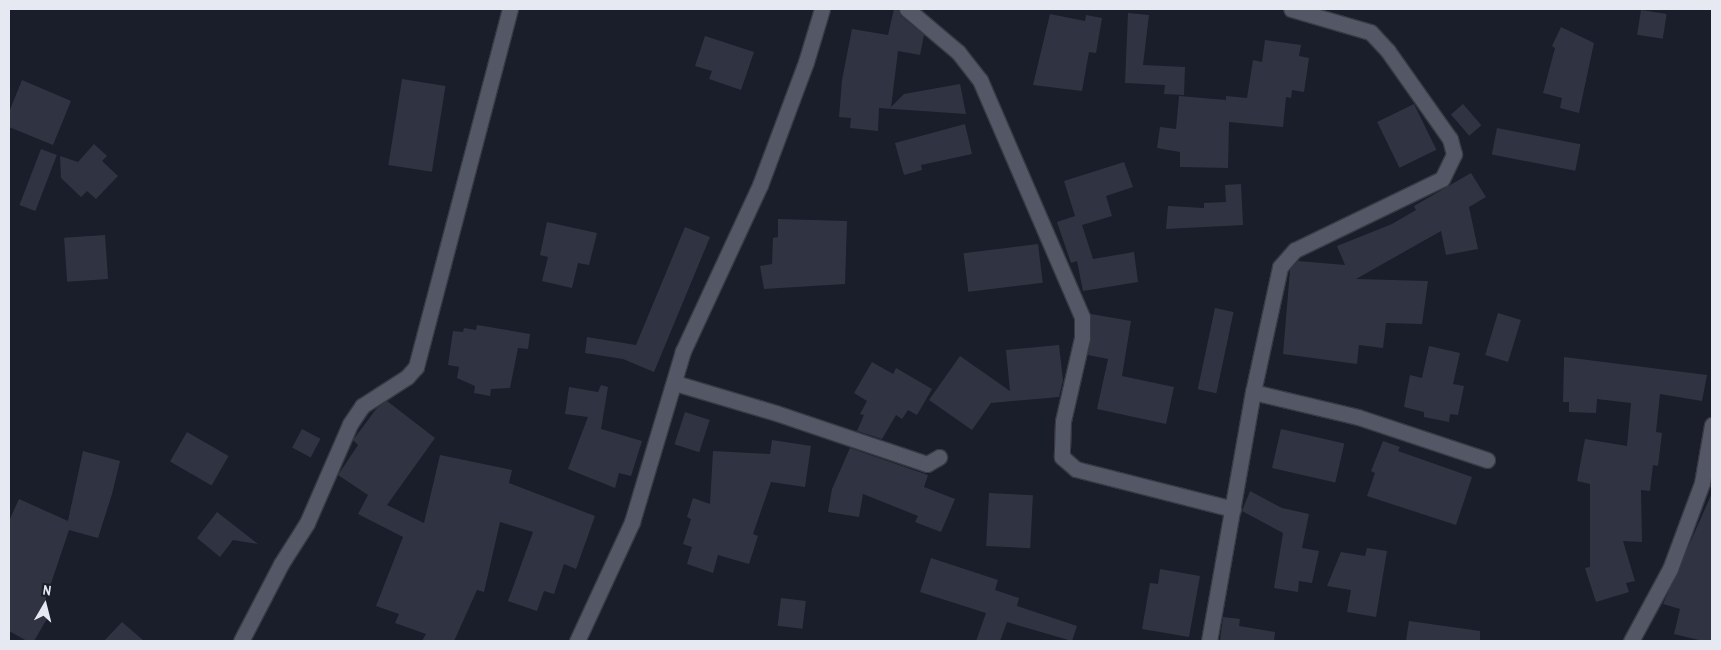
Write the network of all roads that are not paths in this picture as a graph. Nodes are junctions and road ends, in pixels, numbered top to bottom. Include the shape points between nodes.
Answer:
1 (510, 9) edge
2 (822, 9) edge
3 (907, 9) edge
4 (1291, 9) edge
5 (675, 383) junction
6 (1253, 392) junction
7 (1712, 426) edge
8 (939, 457) dead end
9 (1487, 460) dead end
10 (1707, 484) edge
11 (1233, 509) junction
12 (241, 641) edge
13 (577, 641) edge
14 (1209, 641) edge
15 (1631, 641) edge

1 - 12 street via 416,367 407,377 362,406 350,424 307,522
2 - 5 street via 806,62 760,185 686,343
3 - 11 street via 958,52 980,80 1082,317 1082,338 1062,421 1062,457 1076,469
4 - 6 street via 1370,32 1388,51 1450,139 1454,154 1442,179 1285,258 1280,267
5 - 8 street via 927,464
5 - 13 street via 632,522
6 - 9 street via 1358,417
6 - 11 street
7 - 10 street
10 - 15 street via 1670,569
11 - 14 street

